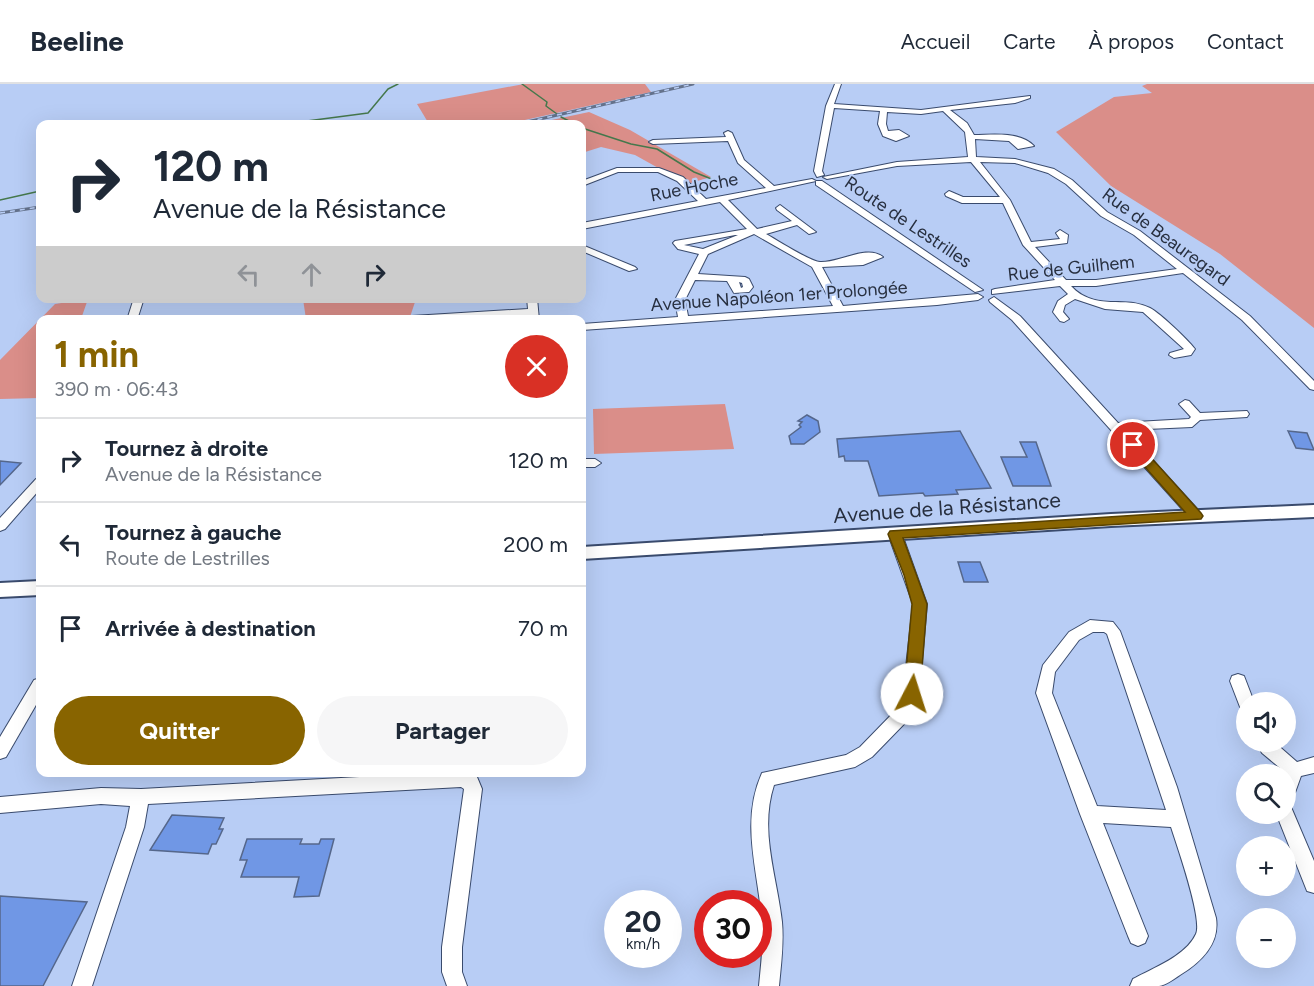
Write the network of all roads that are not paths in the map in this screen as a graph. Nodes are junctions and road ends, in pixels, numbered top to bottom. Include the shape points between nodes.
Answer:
1 (838, 84) edge
2 (1028, 97) dead end
3 (830, 106) junction
4 (946, 110) junction
5 (884, 111) junction
6 (887, 133) dead end
7 (971, 137) junction
8 (1012, 139) dead end
9 (653, 142) dead end
10 (974, 159) junction
11 (820, 179) junction
12 (586, 182) edge
13 (772, 189) junction
14 (950, 194) dead end
15 (722, 199) junction
16 (1006, 200) junction
17 (704, 202) junction
18 (780, 208) dead end
19 (797, 222) junction
20 (586, 224) edge
21 (756, 232) junction
22 (812, 232) dead end
23 (1060, 233) dead end
24 (1028, 245) junction
25 (586, 250) edge
26 (704, 252) junction
27 (845, 262) dead end
28 (816, 265) junction
29 (632, 269) dead end
30 (1186, 270) junction
31 (692, 277) junction
32 (729, 278) dead end
33 (1060, 282) junction
34 (978, 294) junction
35 (1074, 295) junction
36 (995, 296) junction
37 (839, 308) junction
38 (1064, 319) dead end
39 (684, 320) junction
40 (586, 327) edge
41 (1174, 355) dead end
42 (1314, 387) edge
43 (1185, 404) dead end
44 (1243, 414) dead end
45 (1197, 417) junction
46 (1117, 427) junction
47 (36, 486) edge
48 (1314, 511) edge
49 (1196, 516) junction
50 (0, 526) edge
51 (895, 534) junction
52 (586, 553) edge
53 (36, 581) edge
54 (0, 583) edge
55 (36, 588) edge
56 (0, 590) edge
57 (1238, 681) dead end
58 (36, 692) edge
59 (1242, 692) edge
60 (0, 752) edge
61 (1273, 752) edge
62 (1288, 764) edge
63 (1314, 765) edge
64 (1296, 770) edge
65 (463, 777) edge
66 (467, 777) edge
67 (141, 797) junction
68 (0, 805) edge
69 (1089, 814) junction
70 (1176, 819) junction
71 (1290, 824) edge
72 (1314, 884) edge
73 (1138, 936) dead end
74 (82, 986) edge
75 (457, 986) edge
76 (769, 986) edge
77 (1140, 986) edge

1 - 3 street, Route de Lestrilles
2 - 4 street
3 - 5 street
3 - 11 street, Route de Lestrilles via 818,171
4 - 5 street
4 - 7 street via 964,125
5 - 6 street via 882,124
7 - 8 street
7 - 10 street via 969,152
9 - 13 street via 729,135 741,161
10 - 11 street, Rue de Beauregard via 897,164
10 - 16 street
10 - 30 street, Rue de Beauregard via 1015,161 1051,171 1104,214
11 - 13 street, Rue Hoche
11 - 34 street, Route de Lestrilles
12 - 17 street via 617,170 659,170 680,178
13 - 15 street, Rue Hoche
14 - 16 street via 962,200
15 - 17 street, Rue Hoche
15 - 21 street
16 - 24 street
17 - 20 street, Rue Hoche
18 - 19 street
19 - 21 street
19 - 22 street
21 - 26 street
21 - 26 street via 678,243
21 - 28 street
23 - 24 street via 1064,241
24 - 33 street
25 - 29 street
26 - 31 street
27 - 28 street
28 - 37 street
30 - 33 street, Rue de Guilhem via 1096,284
30 - 42 street, Rue de Beauregard via 1246,318
31 - 32 street
31 - 39 street via 680,300
33 - 35 street
33 - 36 street, Rue de Guilhem
34 - 36 street
34 - 37 street, Avenue Napoléon 1er Prolongée
35 - 38 street via 1059,307
35 - 41 street via 1105,306 1147,310 1190,349
36 - 46 street
37 - 39 street, Avenue Napoléon 1er Prolongée
39 - 40 street, Avenue Napoléon 1er Prolongée
43 - 45 street
44 - 45 street
45 - 46 street via 1192,423
46 - 49 street
47 - 50 street
48 - 49 main road, Avenue de la Résistance
49 - 51 main road, Avenue de la Résistance
51 - 52 main road, Avenue de la Résistance
51 - 76 street via 920,604 912,694 901,716 866,752 849,762 768,779 762,792 759,831 773,939
53 - 54 main road
55 - 56 main road
57 - 59 street
58 - 60 street
61 - 62 street
63 - 64 street
65 - 67 street via 447,782
66 - 75 street via 473,789 452,947
67 - 68 street via 100,796
67 - 74 street via 132,836
69 - 70 street
69 - 70 street via 1044,693 1045,681 1048,670 1074,636 1090,626 1108,626 1113,631
69 - 73 street
70 - 77 street via 1205,911 1207,931 1196,951
71 - 72 street

